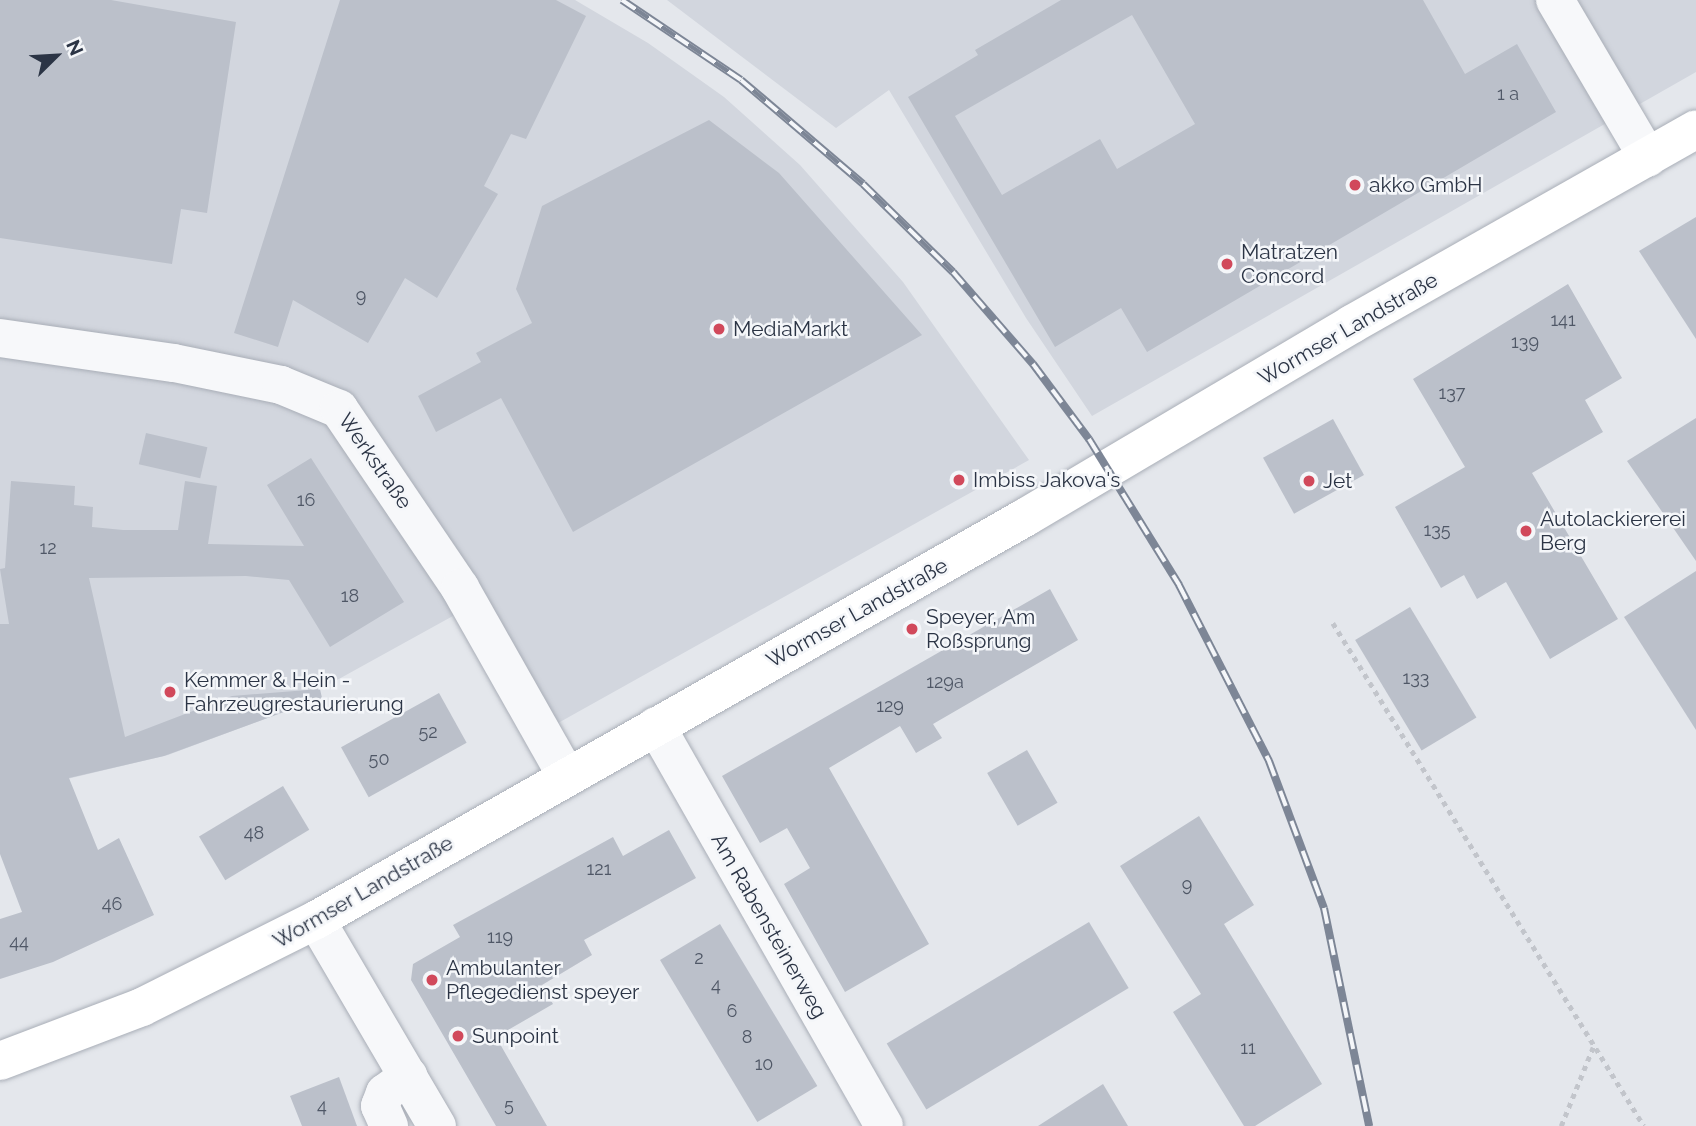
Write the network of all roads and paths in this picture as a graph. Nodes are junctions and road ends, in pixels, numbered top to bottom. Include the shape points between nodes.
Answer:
1 (1555, 0) edge
2 (1696, 129) edge
3 (1648, 158) junction
4 (0, 338) edge
5 (1333, 623) dead end
6 (656, 726) junction
7 (567, 777) junction
8 (316, 920) junction
9 (1593, 1046) junction
10 (0, 1061) edge
11 (408, 1076) junction
12 (389, 1126) edge
13 (438, 1126) edge
14 (884, 1126) edge
15 (1561, 1126) edge
16 (1644, 1126) edge

1 - 3 street
2 - 3 main road, Wormser Landstraße
3 - 6 main road, Wormser Landstraße
4 - 7 street, Werkstraße via 281,384 339,409 460,588
5 - 9 path
6 - 7 main road, Wormser Landstraße
6 - 14 street, Am Rabensteinerweg
7 - 8 main road, Wormser Landstraße
8 - 10 main road, Wormser Landstraße via 142,1007
8 - 11 street
9 - 15 path
9 - 16 path
11 - 12 street via 384,1093 380,1106
11 - 13 street

